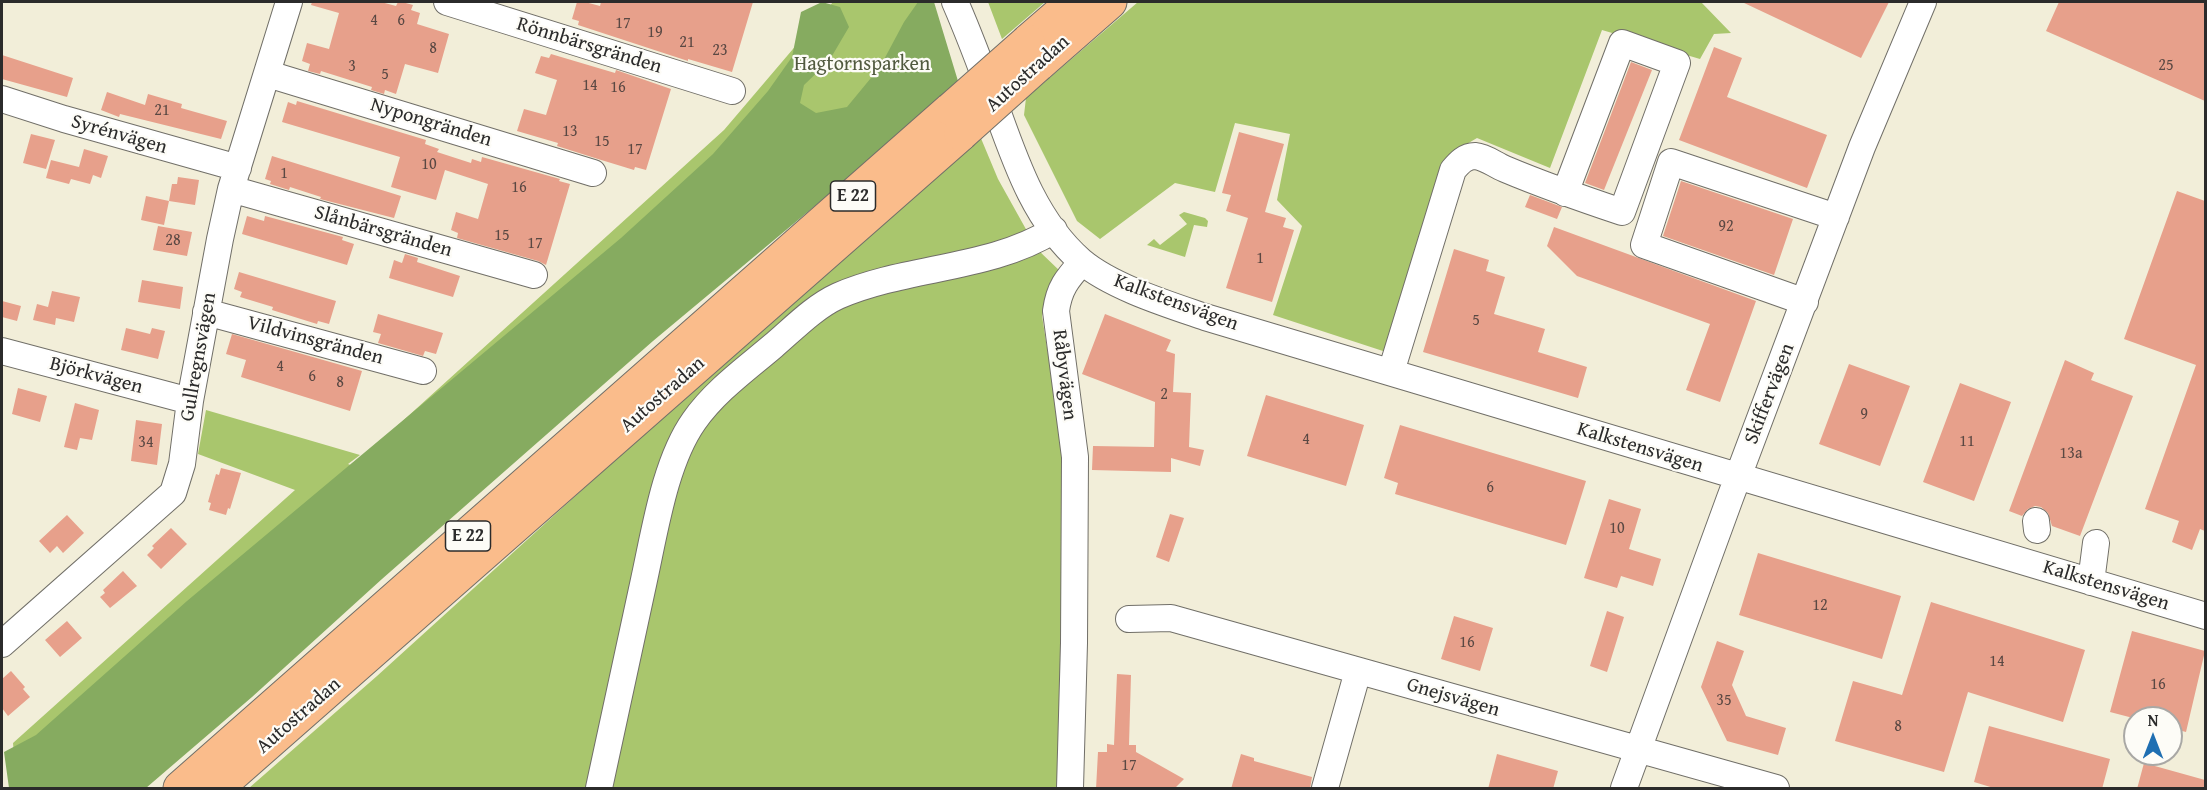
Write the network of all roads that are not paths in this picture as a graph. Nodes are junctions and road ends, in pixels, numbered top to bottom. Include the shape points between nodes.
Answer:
1 (289, 2) edge
2 (447, 2) edge
3 (956, 2) edge
4 (1072, 2) edge
5 (1110, 2) edge
6 (1923, 2) edge
7 (1033, 53) junction
8 (268, 74) junction
9 (732, 91) dead end
10 (2, 99) edge
11 (956, 122) junction
12 (593, 173) dead end
13 (235, 178) junction
14 (1565, 192) junction
15 (1836, 217) junction
16 (1054, 230) junction
17 (1082, 262) junction
18 (534, 275) dead end
19 (1805, 302) junction
20 (207, 312) junction
21 (2, 351) edge
22 (423, 371) dead end
23 (1391, 372) junction
24 (190, 401) junction
25 (1738, 478) junction
26 (2205, 616) edge
27 (1129, 619) dead end
28 (5, 636) edge
29 (1358, 671) junction
30 (1637, 750) junction
31 (180, 789) edge
32 (217, 789) edge
33 (599, 789) edge
34 (1070, 789) edge
35 (1325, 789) edge
36 (1624, 789) edge
37 (1776, 789) edge

1 - 8 street, Gullregnsvägen
2 - 9 street, Rönnbärsgränden
3 - 16 street via 1023,179 1037,208
4 - 7 highway, Autostradan / E 22
5 - 7 highway, Autostradan / E 22
6 - 15 street, Skiffervägen
7 - 11 highway, Autostradan / E 22, bridge
8 - 12 street, Nypongränden
8 - 13 street, Gullregnsvägen
10 - 13 street, Syrénvägen
11 - 31 highway, Autostradan / E 22
11 - 32 highway, Autostradan / E 22
13 - 18 street, Slånbärsgränden
13 - 20 street, Gullregnsvägen
14 - 14 street via 1622,212 1677,63 1622,43
14 - 23 street via 1484,158 1462,160 1453,170
15 - 19 street, Skiffervägen
15 - 19 street via 1671,162 1644,245
16 - 17 street
16 - 33 street via 1037,241 994,255 878,282 836,297 719,392 694,420 678,449 659,513
17 - 23 street, Kalkstensvägen via 1154,299
17 - 34 street, Råbyvägen via 1063,285 1056,311 1075,457
19 - 25 street, Skiffervägen
20 - 22 street, Vildvinsgränden
20 - 24 street, Gullregnsvägen
21 - 24 street, Björkvägen
23 - 25 street, Kalkstensvägen
24 - 28 street, Gullregnsvägen via 182,464 173,492
25 - 26 street, Kalkstensvägen via 2094,559
25 - 30 street, Skiffervägen
27 - 29 street, Gnejsvägen via 1171,618
29 - 30 street, Gnejsvägen
29 - 35 street
30 - 36 street, Skiffervägen
30 - 37 street, Gnejsvägen

